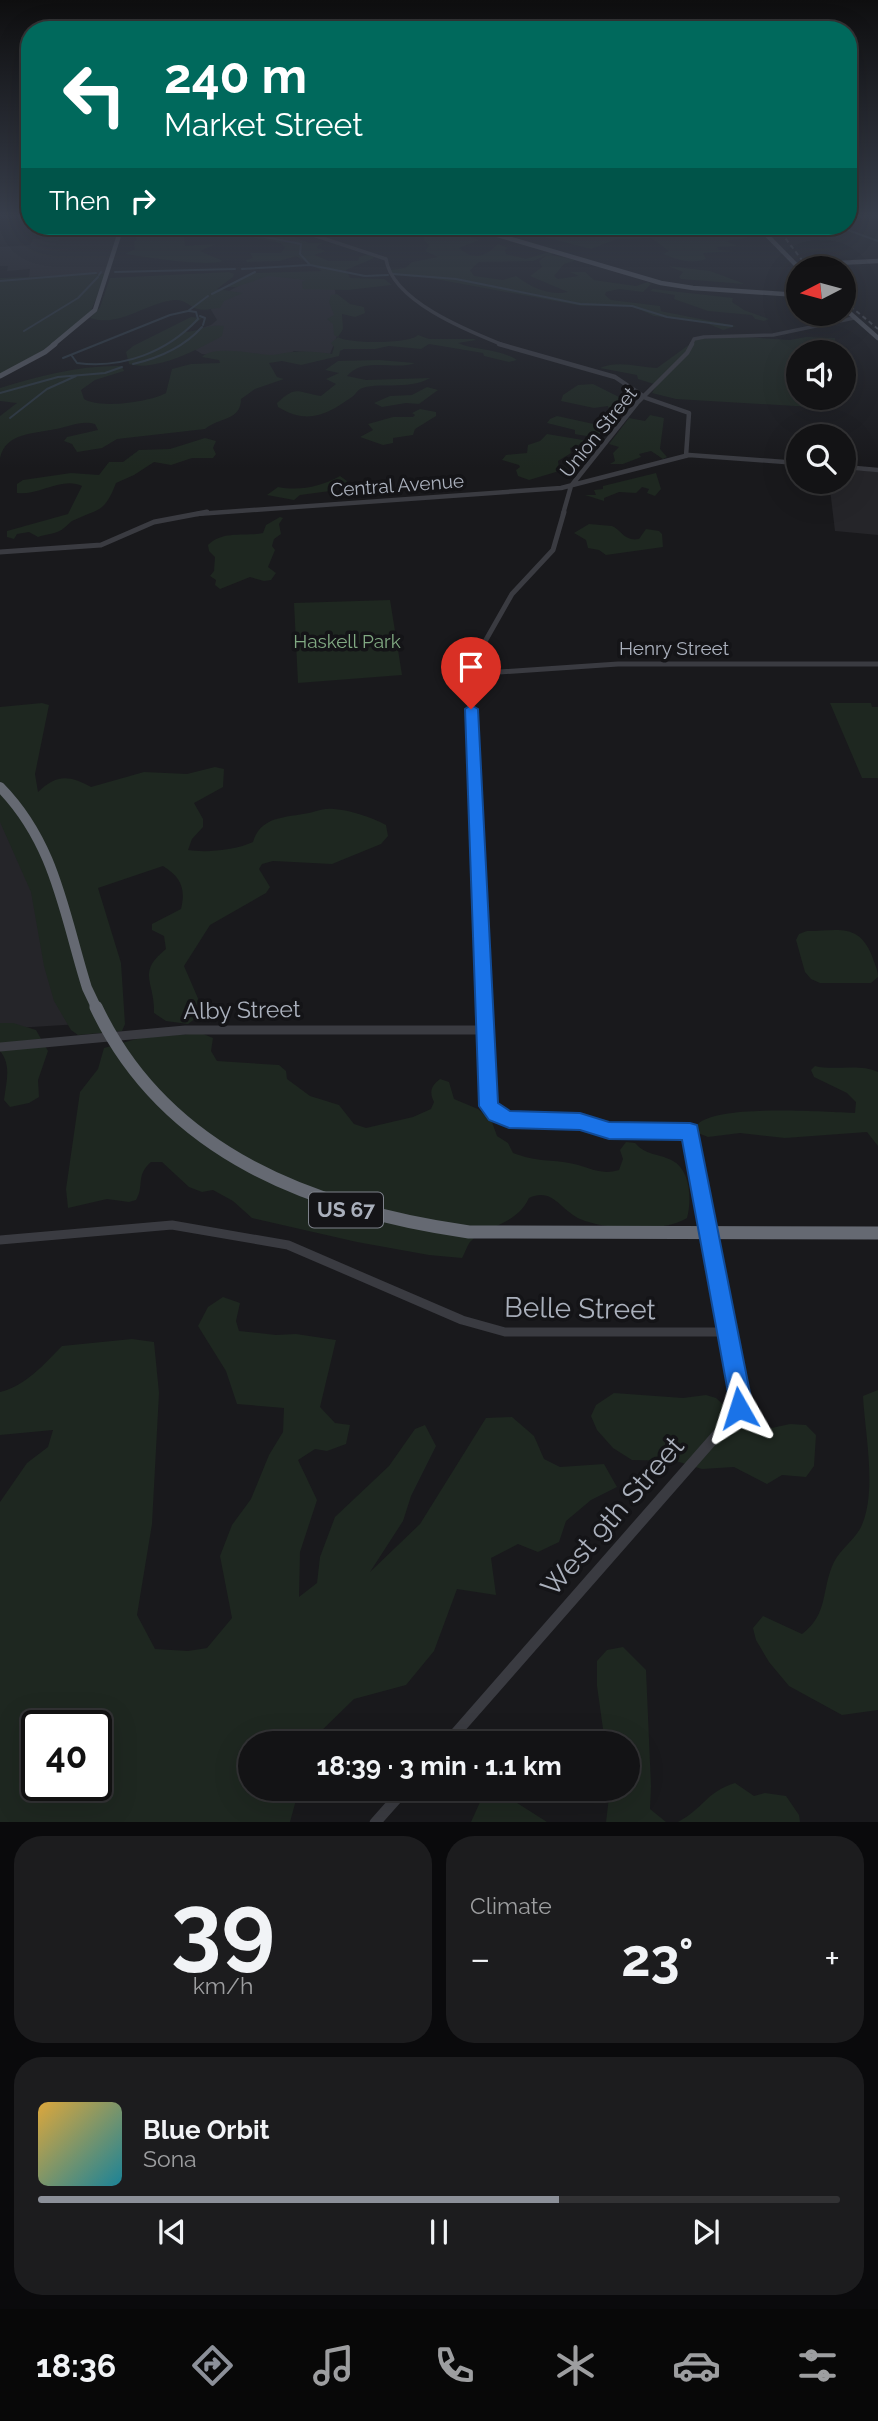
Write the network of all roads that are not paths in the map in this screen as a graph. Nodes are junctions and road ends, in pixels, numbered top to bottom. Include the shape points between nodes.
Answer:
1 (99, 298) edge
2 (416, 298) edge
3 (856, 319) edge
4 (814, 326) edge
5 (878, 338) edge
6 (0, 376) edge
7 (644, 396) junction
8 (686, 456) junction
9 (786, 462) edge
10 (856, 468) edge
11 (878, 470) edge
12 (571, 486) junction
13 (0, 552) edge
14 (878, 664) edge
15 (470, 674) junction
16 (0, 787) edge
17 (485, 1030) junction
18 (0, 1047) edge
19 (709, 1233) junction
20 (878, 1233) edge
21 (0, 1240) edge
22 (728, 1332) junction
23 (458, 1731) edge
24 (394, 1801) edge
25 (375, 1822) edge

1 - 6 main road via 95,309 45,352
2 - 7 street via 466,330 512,349 615,377
3 - 5 main road
4 - 7 street, Union Street via 768,335 694,338 687,353
7 - 8 street via 689,413
7 - 12 street, Union Street
8 - 9 street, Central Avenue
8 - 12 street, Central Avenue
10 - 11 street
12 - 13 street, Central Avenue via 198,513 154,522 101,545
12 - 15 street, Union Street via 553,550 512,594
14 - 15 street, Henry Street via 618,664
15 - 17 street
16 - 19 highway, US 67 via 21,808 40,840 100,1021 160,1100 206,1139 273,1180 348,1210 415,1225 469,1232
17 - 18 street, Alby Street via 196,1029
17 - 19 street, West 9th Street via 487,1100 496,1114 509,1119 580,1121 609,1131 690,1131
19 - 20 highway, US 67
19 - 22 street, West 9th Street
21 - 22 street, Belle Street via 159,1224 280,1243 462,1320 505,1332
22 - 23 street, West 9th Street via 740,1398 737,1412
24 - 25 street

